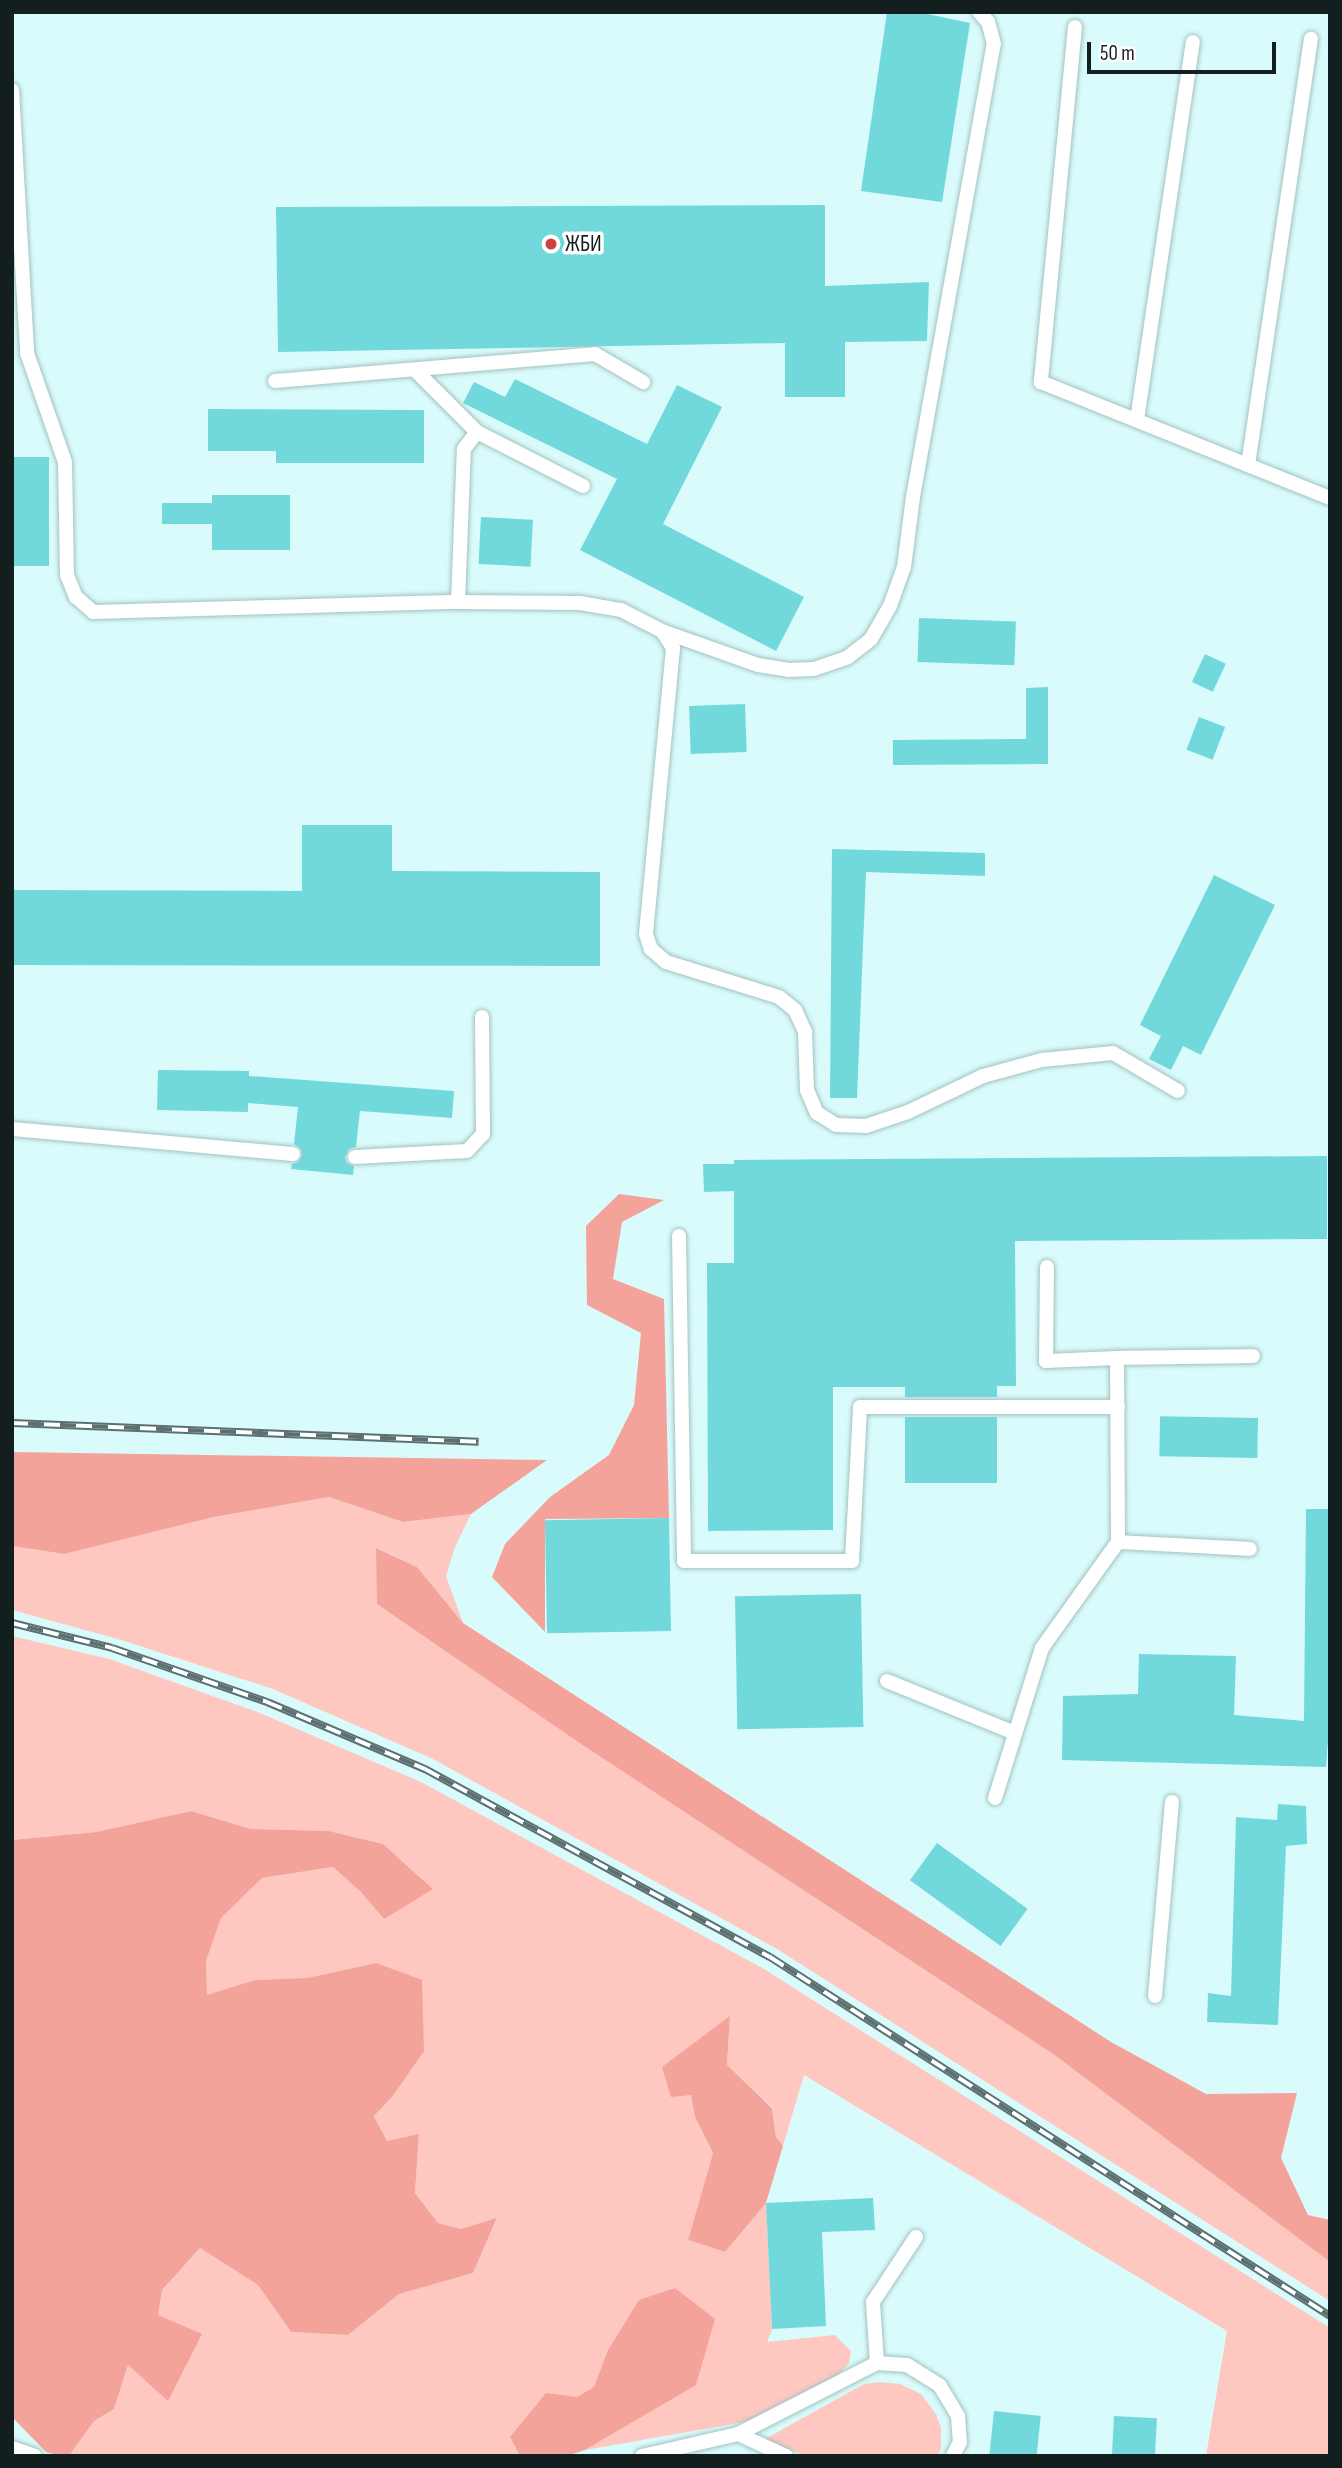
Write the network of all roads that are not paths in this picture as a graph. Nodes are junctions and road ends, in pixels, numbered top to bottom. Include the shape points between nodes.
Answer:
1 (979, 12) edge
2 (1075, 27) dead end
3 (1311, 39) dead end
4 (1193, 42) dead end
5 (12, 90) edge
6 (416, 371) junction
7 (275, 381) dead end
8 (643, 382) dead end
9 (1137, 420) junction
10 (477, 432) junction
11 (1248, 465) junction
12 (583, 486) dead end
13 (1330, 498) edge
14 (458, 602) junction
15 (662, 631) junction
16 (482, 1017) dead end
17 (1178, 1091) dead end
18 (12, 1129) edge
19 (293, 1154) dead end
20 (355, 1157) dead end
21 (680, 1236) dead end
22 (1047, 1267) dead end
23 (1253, 1356) dead end
24 (1117, 1358) junction
25 (1118, 1407) junction
26 (1118, 1542) junction
27 (1250, 1549) dead end
28 (887, 1681) dead end
29 (1016, 1733) junction
30 (995, 1798) dead end
31 (1172, 1802) dead end
32 (1155, 1996) dead end
33 (916, 2237) dead end
34 (877, 2363) junction
35 (738, 2434) junction
36 (12, 2448) edge
37 (35, 2456) edge
38 (642, 2456) edge
39 (786, 2456) edge
40 (953, 2456) edge

1 - 15 lane via 988,22 994,44 904,567 890,606 871,639 848,657 814,669 758,665
2 - 9 lane via 1041,382
3 - 11 lane
4 - 9 lane
5 - 14 lane via 27,353 65,462 67,576 76,597 93,612
6 - 7 lane
6 - 8 lane via 595,355
6 - 10 lane
9 - 11 lane
10 - 12 lane
10 - 14 lane via 464,449
11 - 13 lane
14 - 15 lane via 580,603 621,610
15 - 17 lane via 673,648 646,934 651,948 666,962 779,997 795,1010 805,1031 807,1090 817,1113 836,1125 866,1126 908,1112 983,1076 1042,1060 1113,1053
16 - 20 lane via 483,1134 475,1143 467,1151
18 - 19 lane
21 - 25 lane via 684,1561 852,1561 860,1407
22 - 24 lane via 1046,1361
23 - 24 lane
24 - 25 lane
25 - 26 lane
26 - 27 lane
26 - 29 lane via 1042,1648
28 - 29 lane
29 - 30 lane
31 - 32 lane
33 - 34 lane via 873,2302
34 - 35 lane
34 - 40 lane via 907,2365 940,2386 958,2416 960,2442
35 - 38 lane
35 - 39 lane
36 - 37 lane

